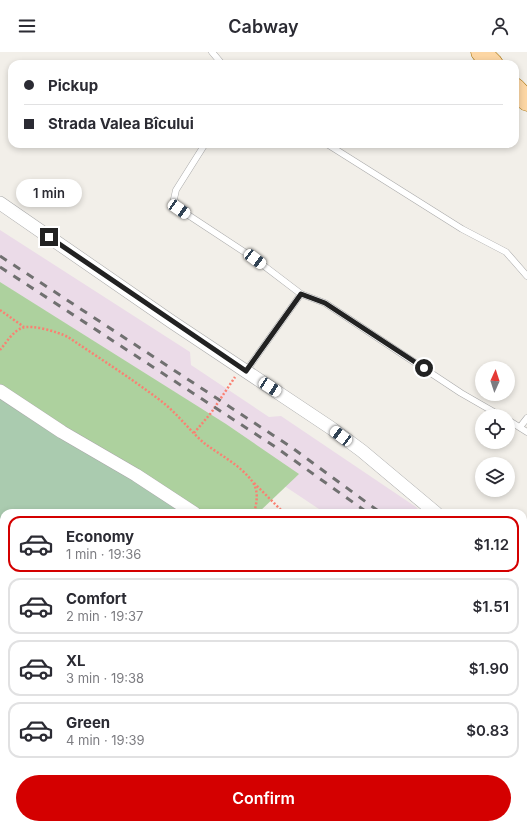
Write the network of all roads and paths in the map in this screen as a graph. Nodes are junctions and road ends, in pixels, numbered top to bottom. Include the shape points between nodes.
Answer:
1 (212, 52) edge
2 (481, 52) edge
3 (219, 60) edge
4 (489, 60) edge
5 (519, 92) edge
6 (527, 101) edge
7 (202, 148) edge
8 (333, 148) edge
9 (0, 203) edge
10 (527, 276) edge
11 (301, 294) junction
12 (0, 310) edge
13 (24, 327) junction
14 (0, 350) edge
15 (244, 370) junction
16 (0, 391) edge
17 (489, 409) edge
18 (527, 418) edge
19 (515, 424) edge
20 (520, 427) junction
21 (527, 432) edge
22 (194, 433) junction
23 (252, 482) junction
24 (188, 509) edge
25 (255, 509) edge
26 (280, 509) edge
27 (431, 509) edge

1 - 3 lane
2 - 4 main road
5 - 6 main road
7 - 11 lane via 176,190 174,199 179,209 255,259
8 - 10 lane via 462,229 506,252
9 - 15 street
11 - 15 lane
11 - 17 lane via 325,303
12 - 13 path
13 - 14 path
13 - 22 path via 43,328 68,337 162,402
15 - 22 path
15 - 27 street via 350,442
16 - 24 street
18 - 20 lane
19 - 20 lane
20 - 21 lane
22 - 23 path
23 - 25 path via 257,497
23 - 26 path

